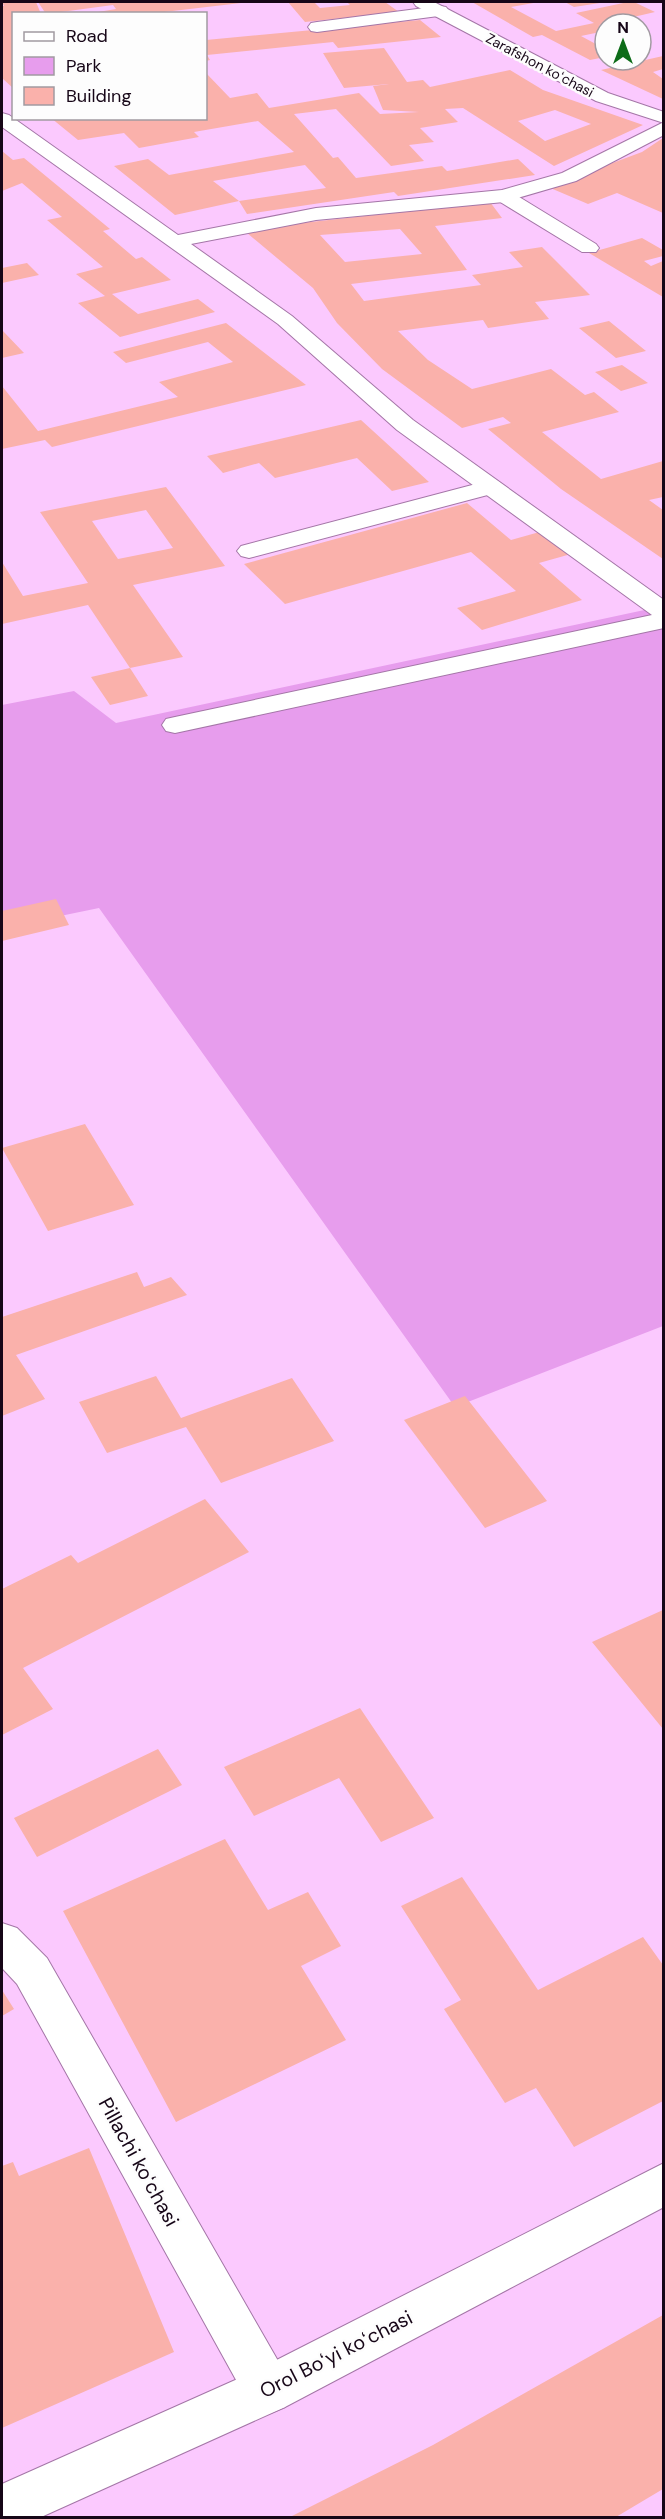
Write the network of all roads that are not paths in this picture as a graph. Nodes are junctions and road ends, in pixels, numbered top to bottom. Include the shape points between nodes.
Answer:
1 (422, 2) edge
2 (440, 11) junction
3 (317, 27) dead end
4 (663, 117) edge
5 (2, 119) edge
6 (663, 127) edge
7 (504, 196) junction
8 (176, 241) junction
9 (589, 248) dead end
10 (491, 487) junction
11 (249, 551) dead end
12 (663, 612) edge
13 (663, 620) edge
14 (175, 725) dead end
15 (2, 1941) edge
16 (663, 2184) edge
17 (268, 2390) junction
18 (2, 2509) edge

1 - 2 street, Zarafshon koʻchasi
2 - 3 street
2 - 4 street, Zarafshon koʻchasi via 602,98
5 - 8 street
6 - 7 street via 569,177
7 - 8 street via 316,214
7 - 9 street
8 - 10 street via 285,320 405,425
10 - 11 street
10 - 12 street
13 - 14 street
15 - 17 street, Pillachi koʻchasi via 32,1971
16 - 17 street, Orol Boʻyi koʻchasi
17 - 18 street, Orol Boʻyi koʻchasi

